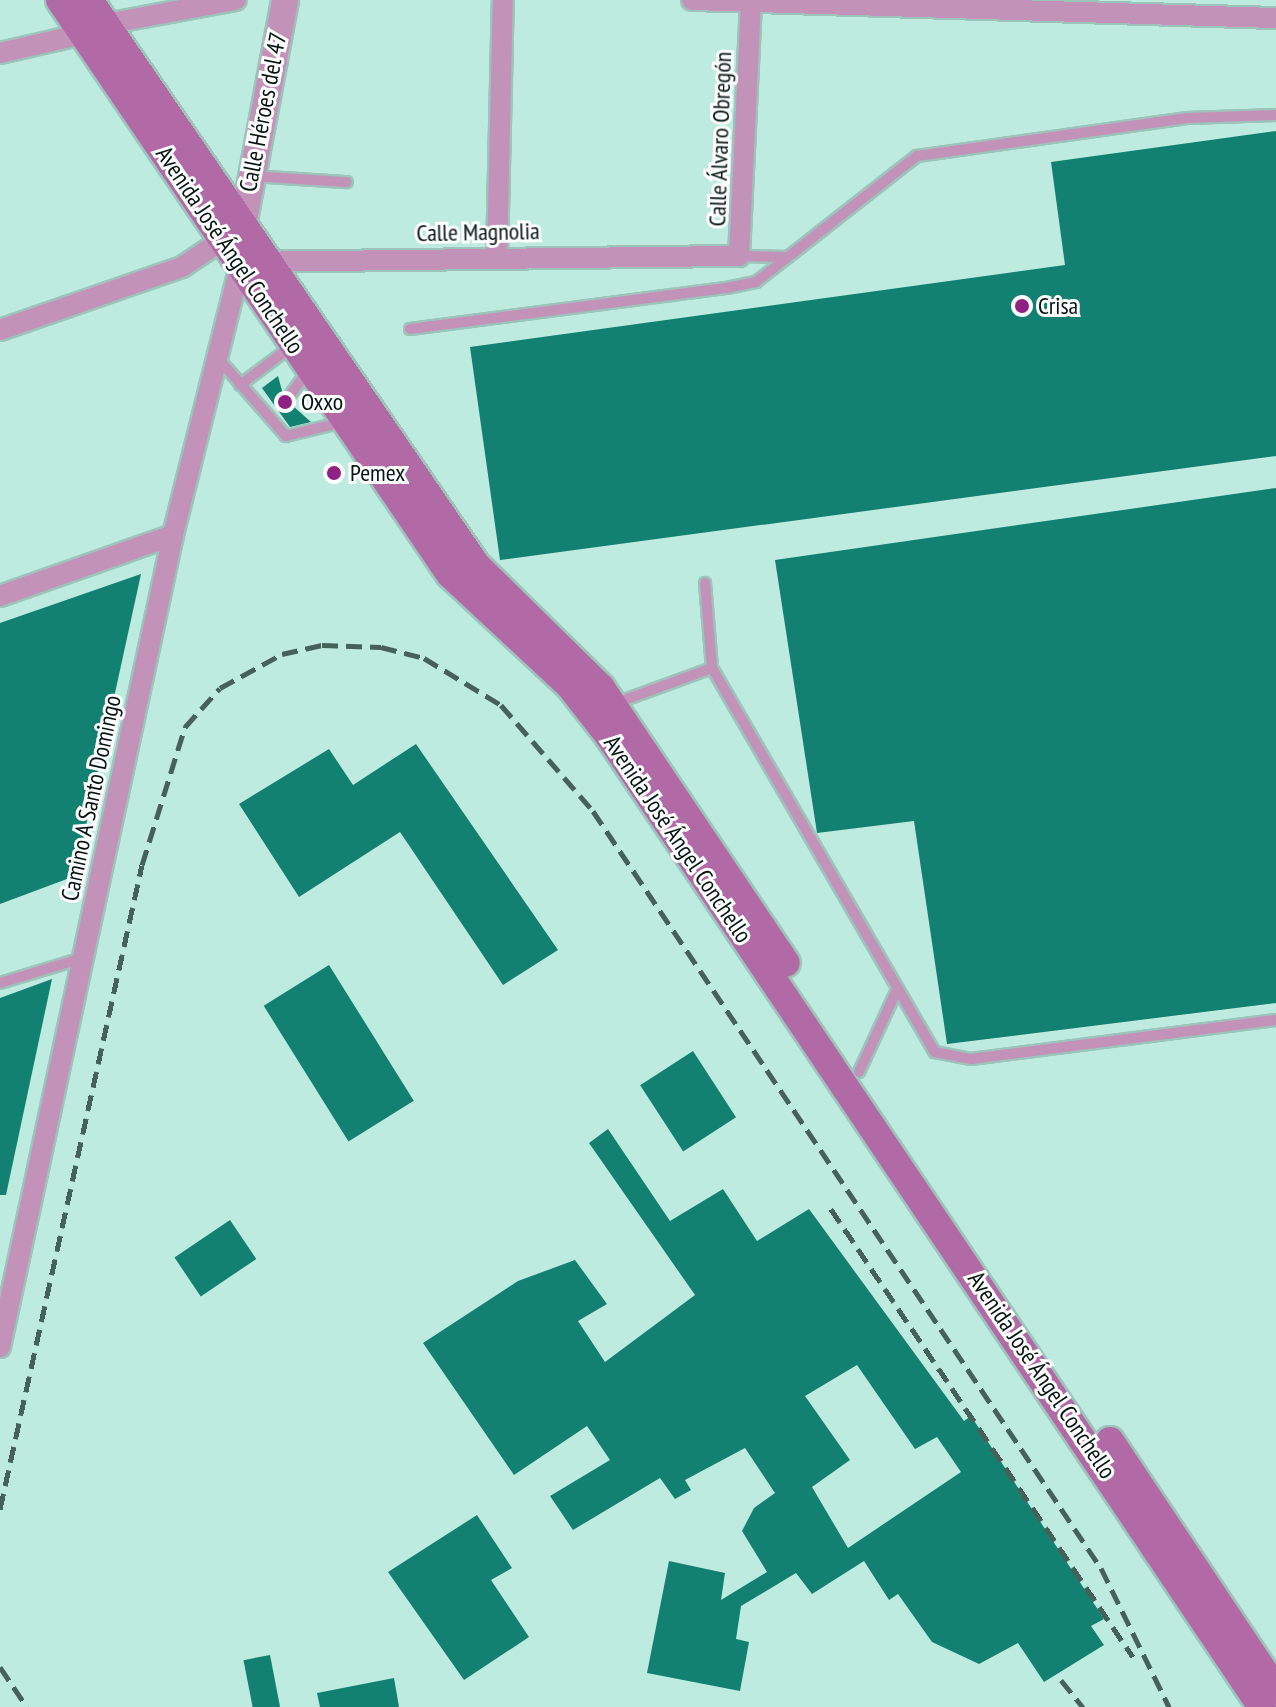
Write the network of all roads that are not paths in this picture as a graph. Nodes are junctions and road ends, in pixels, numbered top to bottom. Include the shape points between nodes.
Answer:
1 (60, 0) edge
2 (89, 0) edge
3 (236, 0) edge
4 (285, 0) edge
5 (503, 0) edge
6 (692, 0) edge
7 (751, 1) edge
8 (1001, 4) edge
9 (1238, 8) edge
10 (1276, 18) edge
11 (94, 29) junction
12 (0, 53) edge
13 (1276, 115) edge
14 (250, 175) junction
15 (347, 182) dead end
16 (244, 248) junction
17 (739, 256) junction
18 (497, 257) junction
19 (717, 257) joint
20 (788, 257) junction
21 (410, 329) dead end
22 (0, 330) edge
23 (294, 345) junction
24 (214, 353) junction
25 (309, 369) junction
26 (240, 385) junction
27 (291, 394) dead end
28 (278, 411) dead end
29 (343, 422) junction
30 (270, 423) junction
31 (173, 535) junction
32 (705, 583) dead end
33 (0, 596) edge
34 (712, 668) junction
35 (613, 704) junction
36 (83, 958) junction
37 (0, 983) edge
38 (896, 992) junction
39 (1276, 1020) edge
40 (859, 1072) junction
41 (0, 1347) edge
42 (1276, 1690) edge
43 (1262, 1707) edge

1 - 11 main road, Avenida José Ángel Conchello
2 - 11 main road, Avenida José Ángel Conchello
3 - 11 street
4 - 14 street, Calle Héroes del 47
5 - 18 street
6 - 7 street
7 - 8 street
7 - 17 street, Calle Álvaro Obregón
8 - 9 street
9 - 10 street
11 - 12 street
11 - 16 main road, Avenida José Ángel Conchello
13 - 20 lane via 1187,118 917,156
14 - 15 lane
14 - 16 street, Calle Héroes del 47
16 - 18 street, Calle Magnolia
16 - 22 street, Calle Magnolia
16 - 23 main road, Avenida José Ángel Conchello
16 - 24 street, Camino A Santo Domingo
16 - 35 main road, Avenida José Ángel Conchello via 493,588
17 - 19 street, Calle Álvaro Obregón
17 - 20 lane
18 - 19 street, Calle Magnolia
20 - 21 lane via 756,282 727,288
23 - 25 main road, Avenida José Ángel Conchello
23 - 26 lane
24 - 26 lane
24 - 31 street, Camino A Santo Domingo
25 - 27 lane
25 - 29 main road, Avenida José Ángel Conchello
26 - 30 lane
28 - 30 lane
29 - 30 lane via 295,438
29 - 43 main road, Avenida José Ángel Conchello via 463,590 570,686 600,724
31 - 33 street
31 - 36 street, Camino A Santo Domingo
32 - 34 lane
34 - 35 lane
34 - 38 lane
35 - 40 main road, Avenida José Ángel Conchello
36 - 37 lane
36 - 41 street, Camino A Santo Domingo
38 - 39 lane via 923,1041 952,1059
38 - 40 lane
40 - 42 main road, Avenida José Ángel Conchello

